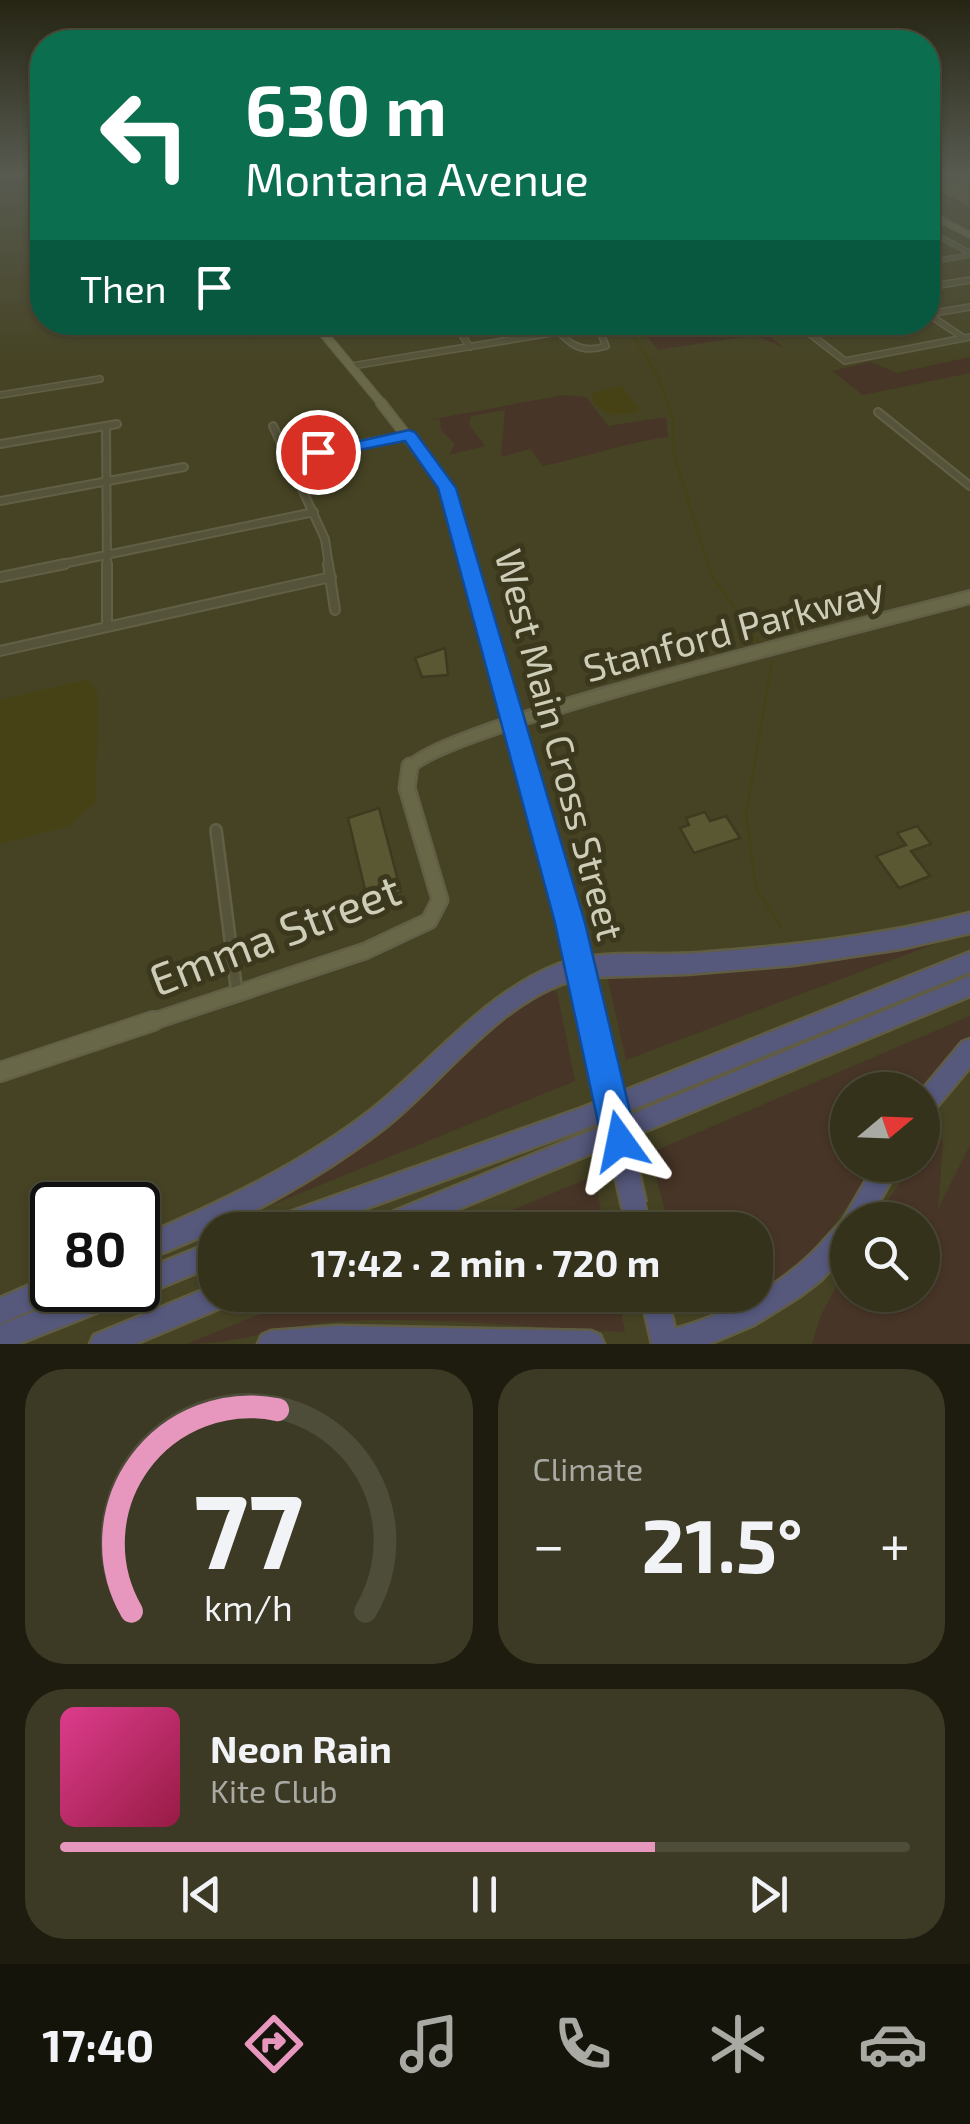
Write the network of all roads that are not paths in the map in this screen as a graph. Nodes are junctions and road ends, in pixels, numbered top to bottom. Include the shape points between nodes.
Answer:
1 (942, 238) edge
2 (970, 254) edge
3 (940, 260) edge
4 (970, 280) edge
5 (940, 285) edge
6 (970, 307) edge
7 (940, 312) edge
8 (940, 321) edge
9 (325, 335) edge
10 (462, 335) edge
11 (540, 335) edge
12 (561, 335) edge
13 (601, 335) edge
14 (811, 335) edge
15 (967, 338) edge
16 (470, 347) junction
17 (352, 366) junction
18 (100, 379) dead end
19 (0, 395) edge
20 (878, 412) dead end
21 (117, 424) dead end
22 (106, 426) junction
23 (273, 426) dead end
24 (409, 435) junction
25 (0, 444) edge
26 (288, 458) junction
27 (184, 467) dead end
28 (106, 482) junction
29 (970, 486) edge
30 (0, 501) edge
31 (314, 512) junction
32 (107, 555) junction
33 (330, 577) junction
34 (0, 578) edge
35 (970, 597) edge
36 (335, 610) dead end
37 (108, 626) junction
38 (0, 651) edge
39 (514, 720) junction
40 (216, 830) dead end
41 (970, 924) edge
42 (970, 962) edge
43 (582, 967) junction
44 (970, 986) edge
45 (237, 994) junction
46 (970, 1050) edge
47 (0, 1072) edge
48 (940, 1086) edge
49 (323, 1212) edge
50 (423, 1212) edge
51 (636, 1212) edge
52 (160, 1240) edge
53 (830, 1255) edge
54 (198, 1260) edge
55 (160, 1275) edge
56 (30, 1298) edge
57 (198, 1305) edge
58 (0, 1311) edge
59 (66, 1312) edge
60 (658, 1312) edge
61 (0, 1338) edge
62 (103, 1344) edge
63 (271, 1344) edge
64 (591, 1344) edge
65 (666, 1344) edge

1 - 2 street
2 - 3 street
4 - 5 street
6 - 7 street
8 - 15 street
9 - 17 street, West Main Cross Street
10 - 16 street
11 - 16 street
12 - 13 street via 576,352 606,346
14 - 15 street via 844,361
16 - 17 street
17 - 24 street, West Main Cross Street
18 - 19 street
20 - 29 street
21 - 22 street
22 - 25 street
22 - 28 street
23 - 26 street
24 - 26 street
24 - 39 street, West Main Cross Street via 450,497
26 - 31 street
27 - 28 street
28 - 30 street
28 - 32 street
31 - 32 street
31 - 33 street
32 - 34 street
32 - 37 street
33 - 36 street
33 - 37 street
35 - 39 street, Stanford Parkway
37 - 38 street
39 - 43 street, West Main Cross Street
39 - 45 street, Emma Street via 410,764 408,788 440,900 429,922
40 - 45 street
41 - 43 highway via 814,955
42 - 49 highway via 584,1118
43 - 51 highway, West Main Cross Street, bridge
43 - 52 highway via 514,1002 325,1156
44 - 50 highway
45 - 47 street, Emma Street
46 - 48 highway
53 - 65 highway via 798,1284 720,1328
54 - 55 highway
56 - 58 highway
57 - 62 highway
59 - 61 highway
60 - 65 highway
63 - 64 highway via 337,1338

